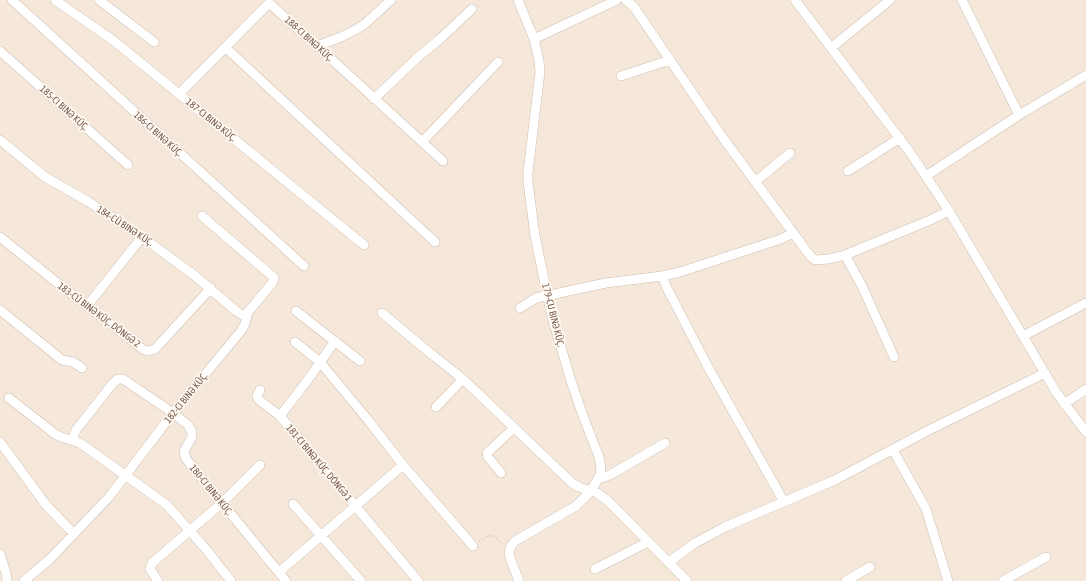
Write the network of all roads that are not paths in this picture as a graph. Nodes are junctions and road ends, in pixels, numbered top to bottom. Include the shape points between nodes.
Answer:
1 (12, 0) edge
2 (55, 0) edge
3 (99, 0) edge
4 (391, 0) edge
5 (518, 0) edge
6 (617, 0) edge
7 (626, 0) edge
8 (795, 0) edge
9 (890, 0) edge
10 (962, 0) edge
11 (270, 2) edge
12 (472, 9) dead end
13 (534, 39) junction
14 (154, 42) dead end
15 (317, 46) junction
16 (225, 47) junction
17 (832, 47) junction
18 (0, 51) edge
19 (670, 60) junction
20 (498, 62) dead end
21 (1086, 74) edge
22 (621, 76) dead end
23 (179, 94) junction
24 (374, 98) junction
25 (1019, 116) junction
26 (900, 138) junction
27 (0, 140) edge
28 (422, 142) junction
29 (790, 153) dead end
30 (443, 161) dead end
31 (128, 165) dead end
32 (848, 171) dead end
33 (926, 176) junction
34 (755, 182) junction
35 (949, 211) junction
36 (202, 216) dead end
37 (793, 233) junction
38 (142, 236) junction
39 (0, 237) edge
40 (434, 242) dead end
41 (364, 245) dead end
42 (845, 255) junction
43 (304, 266) dead end
44 (662, 276) junction
45 (211, 288) junction
46 (547, 296) junction
47 (1086, 303) edge
48 (87, 306) junction
49 (520, 308) dead end
50 (0, 310) edge
51 (296, 311) dead end
52 (382, 313) dead end
53 (246, 317) junction
54 (1022, 336) junction
55 (335, 341) junction
56 (295, 342) dead end
57 (894, 357) dead end
58 (360, 361) dead end
59 (320, 362) junction
60 (82, 368) dead end
61 (1045, 373) junction
62 (463, 379) junction
63 (1086, 389) edge
64 (260, 390) dead end
65 (10, 398) dead end
66 (1064, 404) junction
67 (436, 408) dead end
68 (173, 413) junction
69 (280, 416) junction
70 (514, 428) junction
71 (1086, 432) edge
72 (72, 440) junction
73 (0, 442) edge
74 (665, 443) dead end
75 (892, 450) junction
76 (260, 465) dead end
77 (403, 465) junction
78 (501, 473) dead end
79 (126, 476) junction
80 (598, 479) junction
81 (591, 491) junction
82 (784, 502) junction
83 (222, 503) junction
84 (293, 504) dead end
85 (355, 507) junction
86 (190, 530) junction
87 (74, 534) junction
88 (321, 536) junction
89 (648, 542) junction
90 (473, 546) road end
91 (0, 554) edge
92 (1046, 557) dead end
93 (669, 562) junction
94 (870, 567) dead end
95 (595, 569) dead end
96 (279, 572) junction
97 (29, 580) edge
98 (7, 581) edge
99 (158, 581) edge
100 (232, 581) edge
101 (286, 581) edge
102 (361, 581) edge
103 (418, 581) edge
104 (519, 581) edge
105 (687, 581) edge
106 (846, 581) edge
107 (948, 581) edge
108 (1003, 581) edge

1 - 43 street
2 - 23 street via 114,41
3 - 14 street
4 - 15 street via 357,29 341,38
5 - 13 street, 179-CU BINƏ KÜÇ.
6 - 13 street
7 - 19 street via 634,7
8 - 17 street
9 - 17 street
10 - 25 street
11 - 15 street, 188-CI BINƏ KÜÇ.
11 - 16 street, 188-CI BINƏ KÜÇ.
12 - 24 street
13 - 46 street, 179-CU BINƏ KÜÇ. via 540,72 528,182
15 - 24 street, 188-CI BINƏ KÜÇ.
16 - 23 street, 188-CI BINƏ KÜÇ.
16 - 40 street
17 - 26 street
18 - 31 street, 185-CI BINƏ KÜÇ.
19 - 22 street
19 - 34 street
20 - 28 street
21 - 25 street
23 - 41 street
24 - 28 street, 188-CI BINƏ KÜÇ.
25 - 33 street
26 - 32 street
26 - 33 street
27 - 38 street, 184-CÜ BINƏ KÜÇ. via 45,177
28 - 30 street, 188-CI BINƏ KÜÇ.
29 - 34 street
33 - 35 street
34 - 37 street
35 - 42 street
35 - 54 street
36 - 53 street, 182-CI BINƏ KÜÇ. via 274,278 252,305
37 - 42 street via 815,260 829,260
37 - 44 street via 710,263
38 - 45 street, 184-CÜ BINƏ KÜÇ.
38 - 48 street
39 - 48 street, 183-CÜ BINƏ KÜÇ. DÖNGƏ 2
42 - 57 street
44 - 46 street via 606,283
44 - 82 street via 708,366
45 - 48 street, 183-CÜ BINƏ KÜÇ. DÖNGƏ 2 via 155,349 151,350 144,350
45 - 53 street, 184-CÜ BINƏ KÜÇ. via 236,312
46 - 49 street via 536,298
46 - 80 street, 179-CU BINƏ KÜÇ. via 571,381 599,456 601,468
47 - 54 street
50 - 60 street via 62,360 73,362
51 - 55 street
52 - 62 street
53 - 68 street, 182-CI BINƏ KÜÇ. via 241,331
54 - 61 street
55 - 58 street
55 - 59 street, 181-CI BINƏ KÜÇ. DÖNGƏ 1
56 - 59 street
59 - 69 street, 181-CI BINƏ KÜÇ. DÖNGƏ 1
59 - 77 street
61 - 66 street
61 - 75 street
62 - 67 street
62 - 70 street
63 - 66 street
64 - 69 street via 257,396 259,400
65 - 72 street via 55,434
66 - 71 street
68 - 72 street via 123,379 118,379 76,430
68 - 79 street, 182-CI BINƏ KÜÇ.
68 - 83 street via 188,425 192,432 184,451 186,459
69 - 85 street, 181-CI BINƏ KÜÇ. DÖNGƏ 1
70 - 78 street via 487,453
70 - 81 street via 572,483
72 - 79 street
73 - 87 street via 46,504
74 - 80 street via 610,475
75 - 82 street via 835,480
75 - 107 street via 926,508
76 - 83 street
77 - 85 street
77 - 90 street
79 - 86 street via 167,505
79 - 87 street, 182-CI BINƏ KÜÇ.
80 - 81 street, 179-CU BINƏ KÜÇ.
81 - 89 street via 597,492 608,501
81 - 104 street, 179-CU BINƏ KÜÇ. via 576,506 515,541 509,552
82 - 93 street via 725,527
83 - 86 street
83 - 96 street
84 - 88 street
85 - 88 street
85 - 103 street, 181-CI BINƏ KÜÇ. DÖNGƏ 1
86 - 99 street via 150,566
86 - 100 street
87 - 97 street, 182-CI BINƏ KÜÇ.
88 - 96 street
88 - 102 street
89 - 93 street
89 - 95 street
91 - 98 street
92 - 108 street
93 - 105 street
94 - 106 street
96 - 101 street

